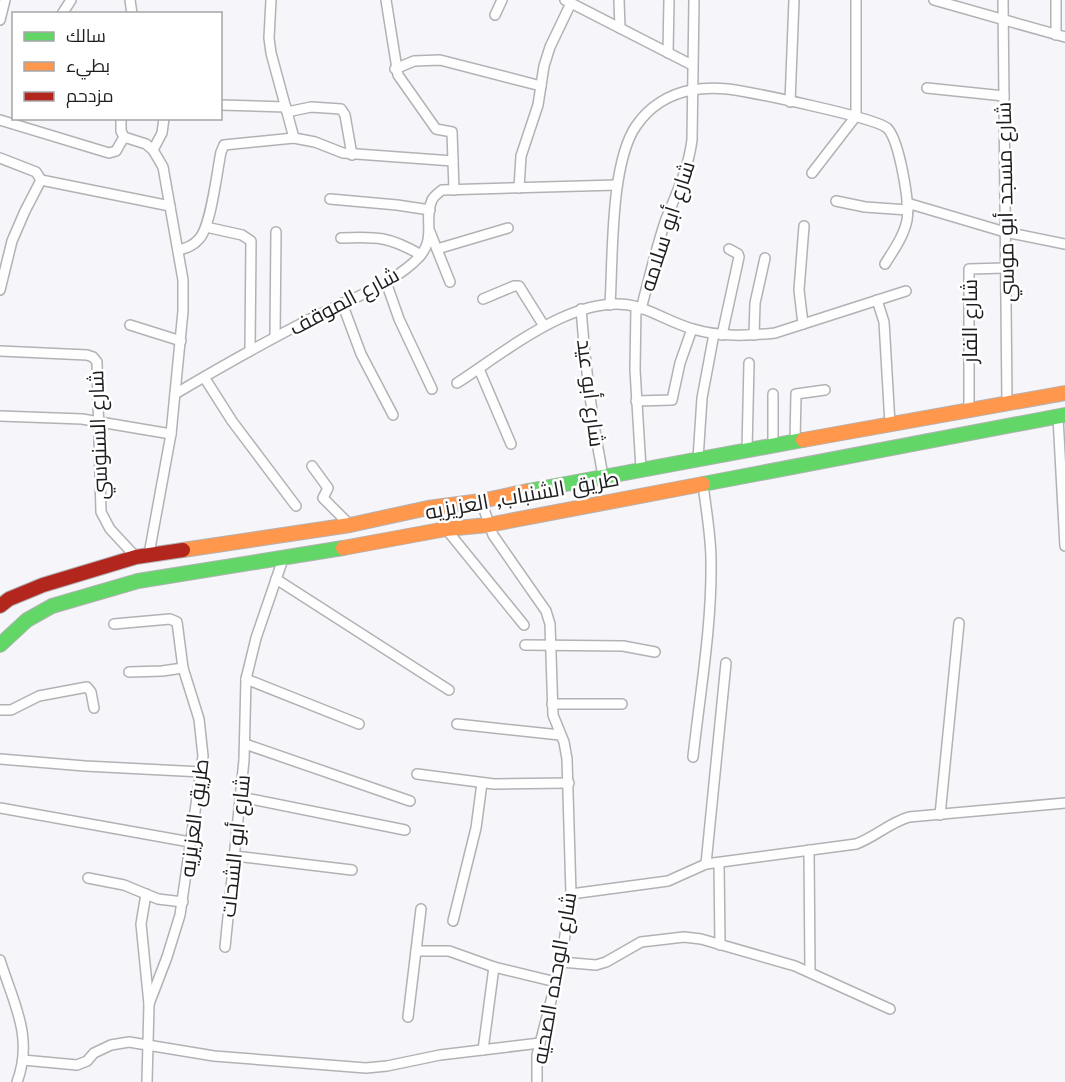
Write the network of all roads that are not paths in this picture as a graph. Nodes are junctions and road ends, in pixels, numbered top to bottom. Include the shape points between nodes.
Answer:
1 (5, 0) edge
2 (271, 0) edge
3 (386, 0) edge
4 (502, 0) edge
5 (619, 0) edge
6 (669, 0) edge
7 (694, 0) edge
8 (794, 0) edge
9 (856, 0) edge
10 (934, 0) edge
11 (1003, 0) edge
12 (1056, 0) edge
13 (567, 1) edge
14 (495, 15) dead end
15 (1003, 19) junction
16 (0, 20) edge
17 (620, 28) junction
18 (1061, 36) edge
19 (668, 53) junction
20 (693, 65) junction
21 (395, 69) junction
22 (541, 86) junction
23 (927, 88) dead end
24 (692, 90) junction
25 (1004, 96) junction
26 (790, 102) junction
27 (222, 105) edge
28 (286, 110) junction
29 (856, 116) junction
30 (0, 120) edge
31 (121, 120) edge
32 (164, 120) edge
33 (124, 137) junction
34 (294, 138) junction
35 (153, 150) junction
36 (352, 155) junction
37 (0, 158) edge
38 (453, 161) junction
39 (812, 173) dead end
40 (41, 180) junction
41 (617, 185) junction
42 (519, 188) junction
43 (454, 190) junction
44 (330, 199) dead end
45 (836, 201) dead end
46 (170, 206) junction
47 (908, 207) junction
48 (430, 210) junction
49 (804, 226) dead end
50 (206, 227) junction
51 (508, 228) dead end
52 (276, 232) dead end
53 (430, 232) junction
54 (1005, 232) junction
55 (341, 238) dead end
56 (1065, 244) edge
57 (437, 249) junction
58 (729, 249) dead end
59 (179, 250) junction
60 (421, 255) junction
61 (765, 258) dead end
62 (885, 264) dead end
63 (1005, 268) junction
64 (386, 282) junction
65 (450, 282) dead end
66 (0, 290) edge
67 (906, 291) dead end
68 (483, 299) dead end
69 (877, 300) junction
70 (342, 303) junction
71 (610, 304) junction
72 (638, 308) junction
73 (581, 309) junction
74 (803, 324) junction
75 (130, 325) dead end
76 (544, 326) junction
77 (692, 329) junction
78 (718, 334) junction
79 (754, 335) junction
80 (275, 337) junction
81 (181, 341) junction
82 (0, 351) edge
83 (250, 351) junction
84 (749, 363) dead end
85 (479, 369) junction
86 (204, 377) junction
87 (458, 383) dead end
88 (432, 389) dead end
89 (825, 390) dead end
90 (176, 393) junction
91 (1065, 393) edge
92 (773, 394) dead end
93 (636, 401) junction
94 (1007, 404) junction
95 (969, 410) junction
96 (393, 415) dead end
97 (0, 416) edge
98 (1061, 416) edge
99 (98, 421) junction
100 (890, 424) junction
101 (171, 434) junction
102 (795, 441) junction
103 (511, 444) dead end
104 (773, 446) junction
105 (747, 450) junction
106 (698, 459) junction
107 (312, 466) dead end
108 (641, 469) junction
109 (603, 476) junction
110 (703, 484) junction
111 (537, 490) junction
112 (482, 501) junction
113 (296, 506) dead end
114 (543, 514) junction
115 (350, 525) junction
116 (488, 525) junction
117 (446, 529) junction
118 (1065, 546) edge
119 (142, 556) junction
120 (283, 559) junction
121 (276, 579) junction
122 (0, 606) edge
123 (959, 623) dead end
124 (114, 624) dead end
125 (524, 625) dead end
126 (0, 645) edge
127 (525, 645) dead end
128 (551, 645) junction
129 (655, 652) dead end
130 (726, 663) dead end
131 (183, 668) junction
132 (129, 672) dead end
133 (246, 679) junction
134 (449, 690) dead end
135 (552, 704) junction
136 (621, 704) dead end
137 (94, 708) dead end
138 (0, 710) edge
139 (359, 724) dead end
140 (457, 724) dead end
141 (560, 735) junction
142 (245, 744) junction
143 (693, 757) dead end
144 (0, 759) edge
145 (202, 772) junction
146 (417, 774) dead end
147 (482, 783) junction
148 (569, 783) junction
149 (241, 797) junction
150 (410, 801) dead end
151 (1065, 803) edge
152 (0, 808) edge
153 (940, 815) junction
154 (405, 830) dead end
155 (190, 842) junction
156 (809, 850) junction
157 (235, 856) junction
158 (719, 863) junction
159 (706, 864) junction
160 (352, 870) dead end
161 (88, 878) dead end
162 (146, 894) junction
163 (571, 894) junction
164 (183, 902) junction
165 (421, 909) dead end
166 (453, 921) dead end
167 (720, 945) junction
168 (225, 947) dead end
169 (416, 951) junction
170 (0, 960) edge
171 (561, 962) junction
172 (494, 967) junction
173 (810, 972) junction
174 (556, 982) junction
175 (149, 1004) junction
176 (890, 1010) dead end
177 (408, 1017) dead end
178 (540, 1043) junction
179 (148, 1045) junction
180 (483, 1050) junction
181 (23, 1059) junction
182 (17, 1082) edge
183 (147, 1082) edge
184 (537, 1082) edge

1 - 16 street
2 - 28 street via 269,38
3 - 21 street
4 - 14 street
5 - 17 street
6 - 19 street
7 - 20 street, شارع أبو سلامه
8 - 26 street
9 - 29 street
10 - 15 street
11 - 15 street, شارع مسجد أبو موسي
12 - 18 street
13 - 17 street
13 - 22 street
15 - 18 street
15 - 25 street, شارع مسجد أبو موسي
17 - 19 street
19 - 20 street
20 - 24 street, شارع أبو سلامه
21 - 22 street via 414,61 440,60
21 - 38 street via 435,128 452,132
22 - 42 street via 536,114 520,156
23 - 25 street
24 - 26 street via 729,89
24 - 41 street via 665,99 643,116 628,140
24 - 72 street, شارع أبو سلامه via 690,159
25 - 54 street, شارع مسجد أبو موسي
26 - 29 street
27 - 28 street
28 - 34 street
28 - 36 street via 341,109
29 - 39 street
29 - 47 street via 881,123 893,137
30 - 33 street via 109,153 116,151
31 - 33 street
32 - 35 street
33 - 35 street
34 - 36 street
34 - 50 street via 224,145
35 - 46 street via 163,167
36 - 38 street
37 - 40 street via 36,172
38 - 43 street
40 - 46 street
40 - 66 street via 12,241
41 - 42 street
41 - 71 street
42 - 43 street
43 - 48 street via 442,190 432,198
44 - 48 street
45 - 47 street via 865,207
46 - 59 street
47 - 54 street
47 - 62 street via 906,226
48 - 53 street, شارع الموقف
49 - 74 street via 800,290
50 - 59 street via 191,247
50 - 83 street via 242,235 250,241
51 - 57 street
52 - 80 street
53 - 57 street
53 - 60 street, شارع الموقف
54 - 56 street
54 - 63 street, شارع مسجد أبو موسي
55 - 60 street via 376,237
57 - 65 street
58 - 78 street via 739,258
59 - 81 street via 183,280
60 - 64 street, شارع الموقف
61 - 79 street
63 - 94 street, شارع مسجد أبو موسي
63 - 95 street, شارع الفار via 969,269
64 - 70 street, شارع الموقف
64 - 88 street
67 - 69 street
68 - 76 street via 519,286
69 - 74 street
69 - 100 street via 884,322
70 - 80 street, شارع الموقف
70 - 96 street via 361,354
71 - 72 street
71 - 73 street
72 - 77 street
72 - 93 street, شارع أبو سلامه
73 - 76 street
73 - 109 street, شارع أبو عيد via 592,423
74 - 79 street
75 - 81 street
76 - 85 street
77 - 78 street
77 - 93 street via 672,400
78 - 79 street
78 - 106 street via 702,398
80 - 83 street, شارع الموقف
81 - 90 street
82 - 99 street, شارع السنوسي via 93,357 97,362
83 - 86 street, شارع الموقف
84 - 105 street
85 - 87 street
85 - 103 street
86 - 90 street, شارع الموقف
86 - 113 street
89 - 102 street via 796,394
90 - 101 street
91 - 94 street, طريق الشنباب, العزيزيه
92 - 104 street
93 - 108 street, شارع أبو سلامه
94 - 95 street, طريق الشنباب, العزيزيه
95 - 100 street, طريق الشنباب, العزيزيه
97 - 99 street
98 - 110 street, طريق الشنباب, العزيزيه
98 - 118 street
99 - 101 street
99 - 119 street, شارع السنوسي via 101,512 110,529
100 - 102 street, طريق الشنباب, العزيزيه
101 - 119 street
102 - 104 street, طريق الشنباب, العزيزيه
104 - 105 street, طريق الشنباب, العزيزيه
105 - 106 street, طريق الشنباب, العزيزيه
106 - 108 street, طريق الشنباب, العزيزيه
107 - 115 street via 328,488 323,498
108 - 109 street, طريق الشنباب, العزيزيه
109 - 111 street, طريق الشنباب, العزيزيه
110 - 114 street, طريق الشنباب, العزيزيه
110 - 143 street via 711,574
111 - 112 street, طريق الشنباب, العزيزيه
111 - 114 street
112 - 115 street, طريق الشنباب, العزيزيه
112 - 116 street, شارع الوحده الصحيه
114 - 116 street, طريق الشنباب, العزيزيه
115 - 119 street, طريق الشنباب, العزيزيه
116 - 117 street, طريق الشنباب, العزيزيه
116 - 128 street, شارع الوحده الصحيه via 546,611
117 - 120 street, طريق الشنباب, العزيزيه
117 - 125 street
119 - 122 street, طريق الشنباب, العزيزيه via 43,585
120 - 121 street, شارع أبو الشحات
120 - 126 street, طريق الشنباب, العزيزيه via 138,581 51,606 27,620
121 - 133 street, شارع أبو الشحات
121 - 134 street
123 - 153 street
124 - 131 street, طريق العزيزيه via 174,619 179,626
127 - 128 street
128 - 129 street via 623,646
128 - 135 street, شارع الوحده الصحيه
130 - 159 street
131 - 132 street
131 - 145 street, طريق العزيزيه via 199,719
133 - 139 street
133 - 142 street, شارع أبو الشحات
135 - 136 street
135 - 141 street, شارع الوحده الصحيه
137 - 138 street via 87,687 39,696 11,710
140 - 141 street
141 - 148 street, شارع الوحده الصحيه
142 - 149 street, شارع أبو الشحات
142 - 150 street
144 - 145 street
145 - 155 street, طريق العزيزيه
146 - 147 street
147 - 148 street
147 - 166 street via 476,828
148 - 163 street, شارع الوحده الصحيه
149 - 154 street
149 - 157 street, شارع أبو الشحات
151 - 153 street
152 - 155 street
153 - 156 street via 898,820 856,844
155 - 164 street, طريق العزيزيه
156 - 158 street
156 - 173 street
157 - 160 street
157 - 168 street, شارع أبو الشحات
158 - 159 street
158 - 167 street
159 - 163 street via 668,881
161 - 162 street
162 - 164 street
162 - 175 street via 141,924
163 - 171 street, شارع الوحده الصحيه
164 - 175 street, طريق العزيزيه via 175,936
165 - 169 street
167 - 171 street via 701,939 651,940 596,965
167 - 173 street
169 - 172 street via 449,951
169 - 177 street
170 - 181 street via 23,1030
171 - 174 street, شارع الوحده الصحيه
172 - 174 street
172 - 180 street
173 - 176 street
174 - 178 street, شارع الوحده الصحيه
175 - 179 street
178 - 180 street
178 - 184 street, شارع الوحده الصحيه
179 - 180 street via 214,1056 366,1068
179 - 181 street via 111,1045 77,1065
179 - 183 street
181 - 182 street

